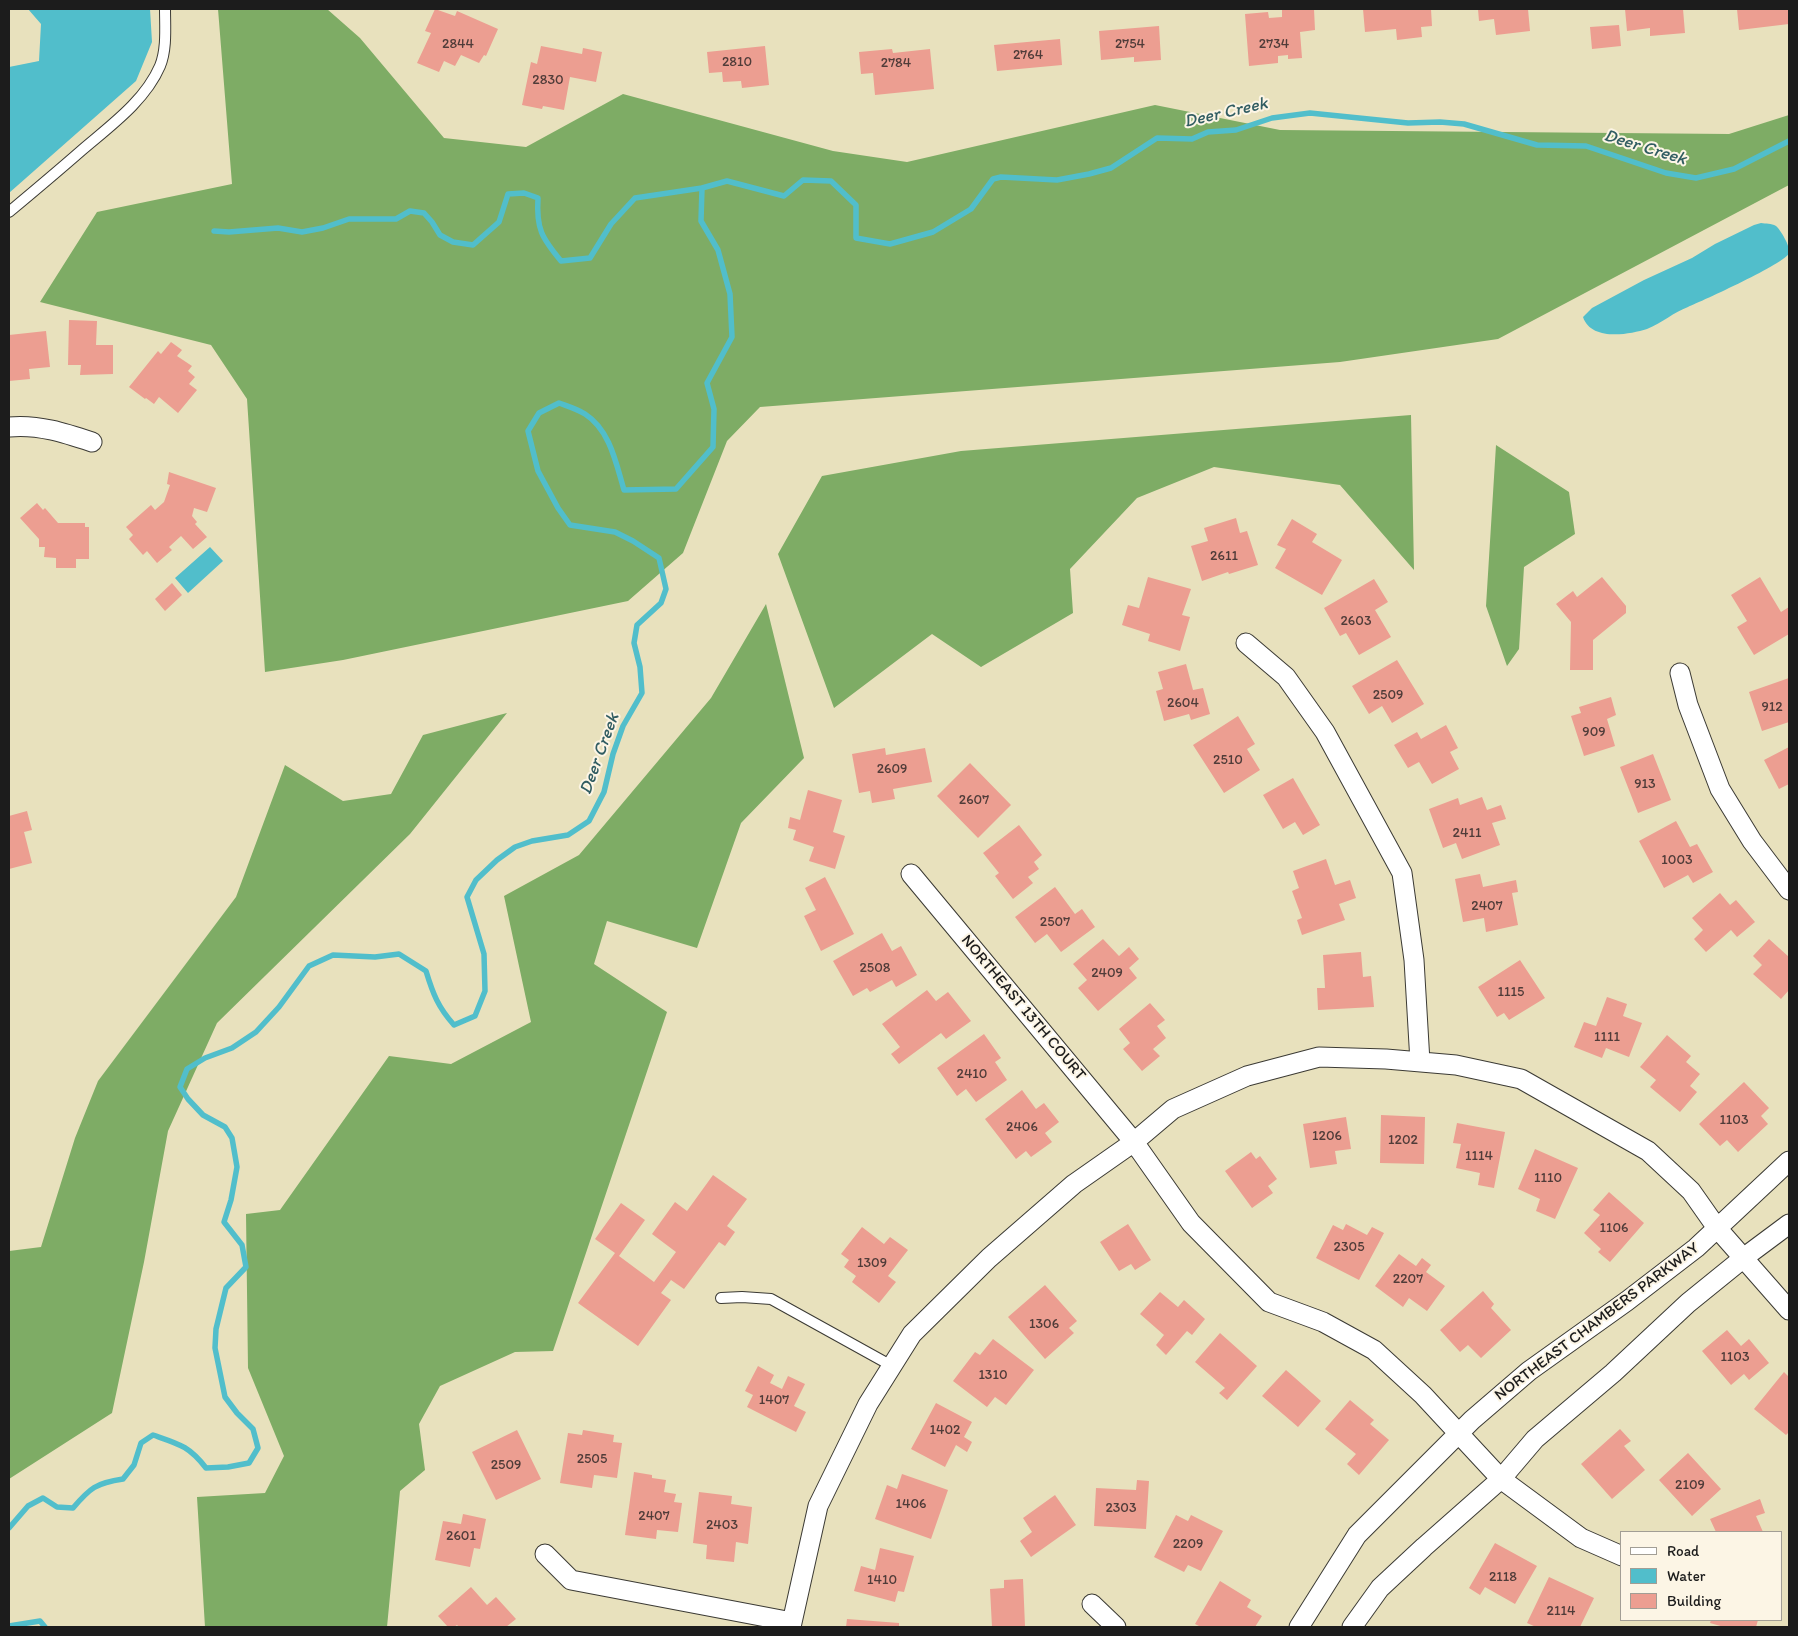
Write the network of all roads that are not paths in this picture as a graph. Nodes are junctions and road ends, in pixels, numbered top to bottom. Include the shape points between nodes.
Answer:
1 (165, 9) edge
2 (9, 212) edge
3 (9, 426) edge
4 (92, 442) dead end
5 (1246, 643) dead end
6 (1680, 672) dead end
7 (911, 874) dead end
8 (1789, 890) edge
9 (1420, 1062) junction
10 (1134, 1142) junction
11 (1789, 1161) edge
12 (1789, 1224) edge
13 (1718, 1228) junction
14 (1744, 1258) junction
15 (721, 1298) dead end
16 (1789, 1310) edge
17 (892, 1366) junction
18 (1459, 1433) junction
19 (1501, 1480) junction
20 (545, 1554) dead end
21 (1620, 1555) edge
22 (1092, 1604) dead end
23 (792, 1624) edge
24 (1116, 1627) edge
25 (1299, 1627) edge
26 (1352, 1627) edge

1 - 2 lane via 165,40 160,66 146,90 108,129
3 - 4 street via 26,425 58,431
5 - 9 street via 1286,677 1325,732 1402,873 1414,960
6 - 8 street via 1688,705 1720,789 1752,841
7 - 10 street, NORTHEAST 13TH COURT
9 - 10 street via 1319,1057 1247,1076 1173,1109
9 - 13 street via 1456,1065 1521,1079 1648,1151 1691,1192
10 - 17 street via 1074,1184 989,1258 912,1334
10 - 18 street, NORTHEAST 13TH COURT via 1191,1223 1269,1302 1323,1322 1374,1350 1423,1394
11 - 13 street, NORTHEAST CHAMBERS PARKWAY
12 - 14 street
13 - 14 street
13 - 18 street, NORTHEAST CHAMBERS PARKWAY via 1627,1301 1529,1370
14 - 16 street
14 - 19 street via 1688,1302 1613,1373 1535,1439
15 - 17 lane via 771,1299
17 - 23 street via 868,1404 818,1506
18 - 19 street, NORTHEAST 13TH COURT
18 - 25 street, NORTHEAST CHAMBERS PARKWAY via 1358,1535
19 - 21 street via 1581,1538
19 - 26 street via 1380,1588
20 - 23 street via 571,1580
22 - 24 street

